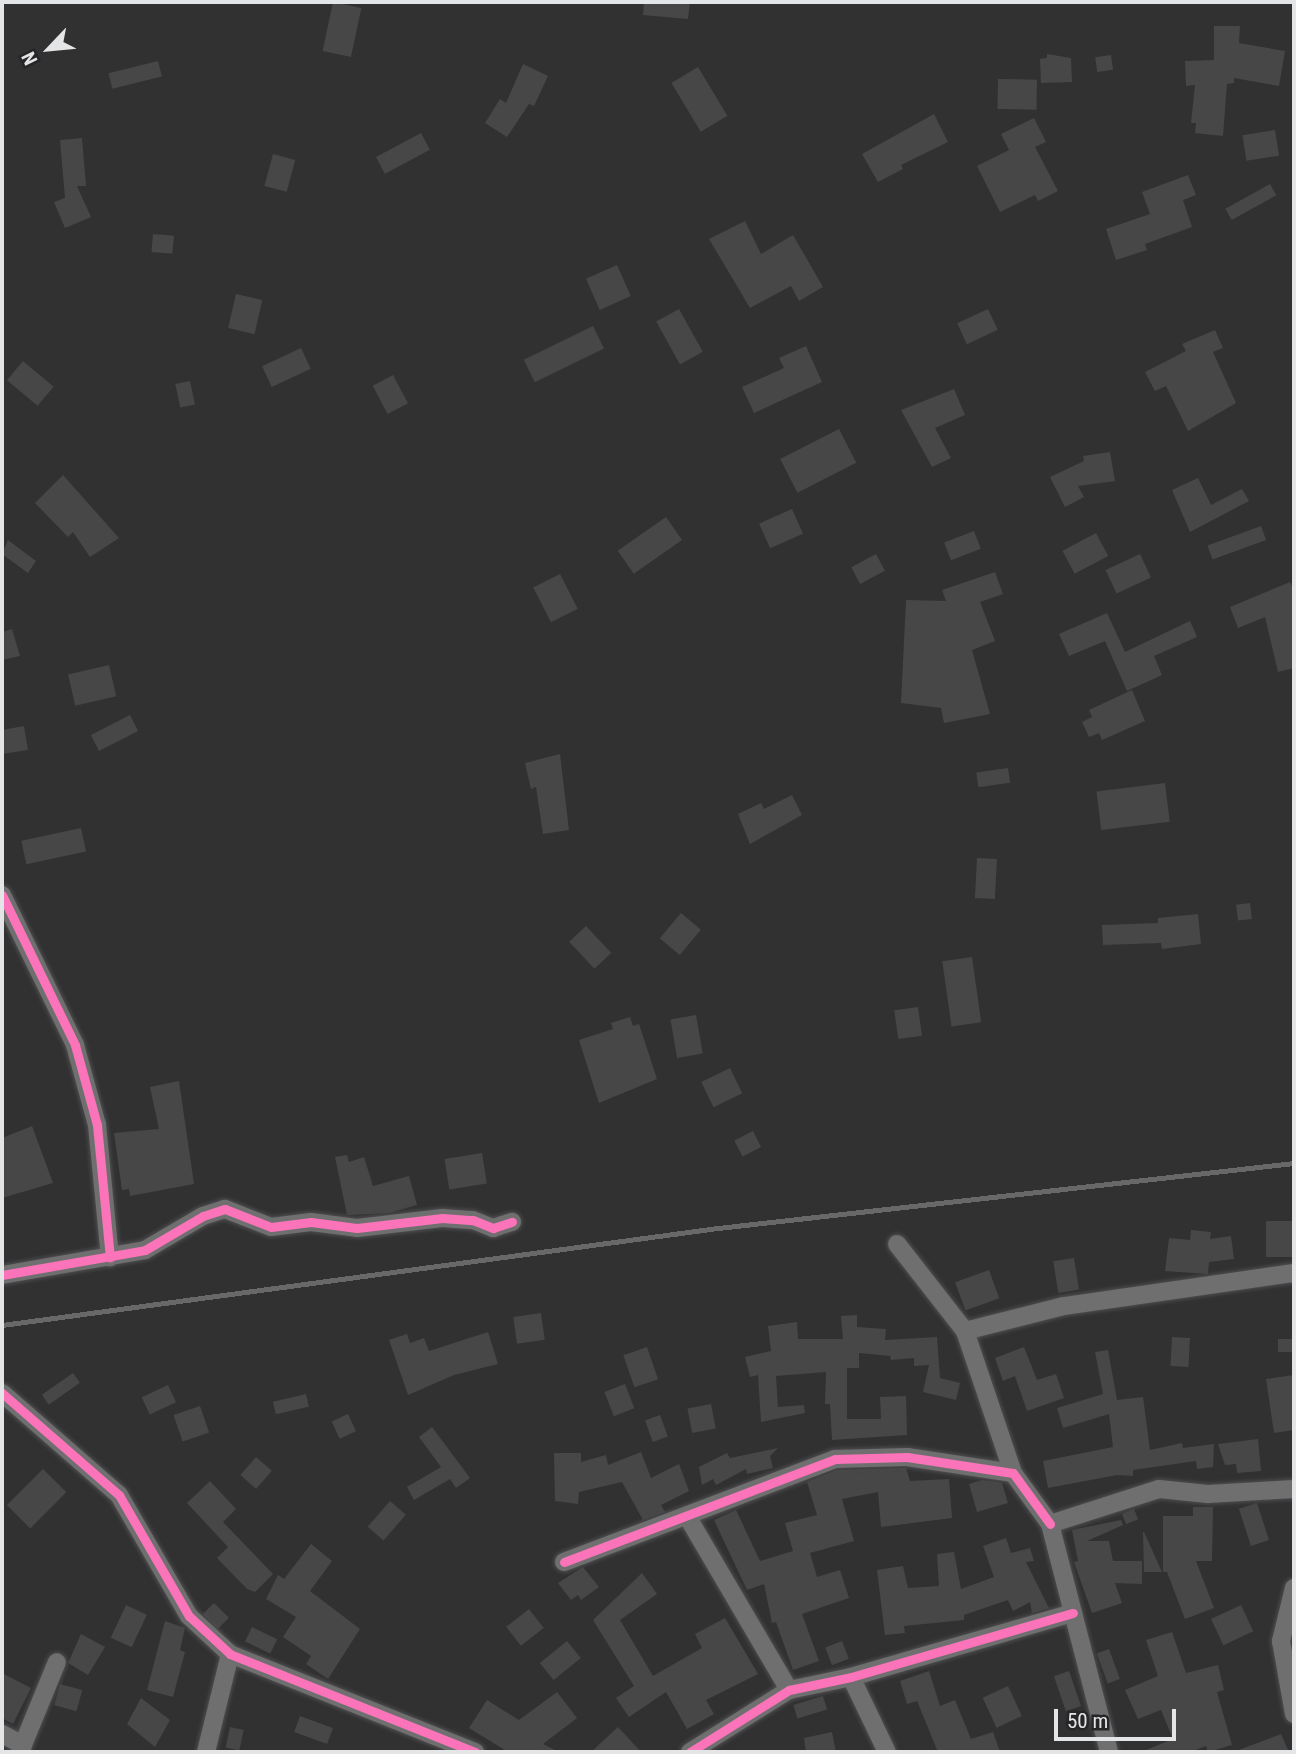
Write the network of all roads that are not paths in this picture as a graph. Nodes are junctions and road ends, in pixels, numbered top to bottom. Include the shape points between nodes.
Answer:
1 (2, 895) edge
2 (512, 1222) dead end
3 (897, 1244) dead end
4 (110, 1257) junction
5 (1294, 1273) edge
6 (2, 1275) edge
7 (965, 1331) junction
8 (2, 1393) edge
9 (1013, 1473) junction
10 (1294, 1489) edge
11 (687, 1516) junction
12 (1050, 1524) junction
13 (564, 1562) dead end
14 (1294, 1588) edge
15 (1073, 1613) junction
16 (230, 1654) junction
17 (57, 1662) dead end
18 (851, 1677) junction
19 (789, 1690) junction
20 (1294, 1714) edge
21 (2, 1734) edge
22 (21, 1749) edge
23 (206, 1752) edge
24 (475, 1752) edge
25 (690, 1752) edge
26 (887, 1752) edge
27 (1109, 1752) edge

1 - 4 street via 75,1045 97,1125
2 - 4 street via 493,1228 473,1220 442,1218 357,1228 312,1222 271,1227 225,1209 203,1216 145,1250
3 - 7 street
4 - 6 street
5 - 7 street via 1064,1306
7 - 9 street
8 - 16 street via 119,1495 190,1616
9 - 11 street via 907,1458 835,1459
9 - 12 street
10 - 12 street via 1208,1494 1159,1489
11 - 13 street
11 - 19 street
12 - 15 street
14 - 20 street via 1281,1642
15 - 18 street
15 - 27 street
16 - 23 street
16 - 24 street
17 - 22 street
18 - 19 street
18 - 26 street
19 - 25 street
21 - 22 street

